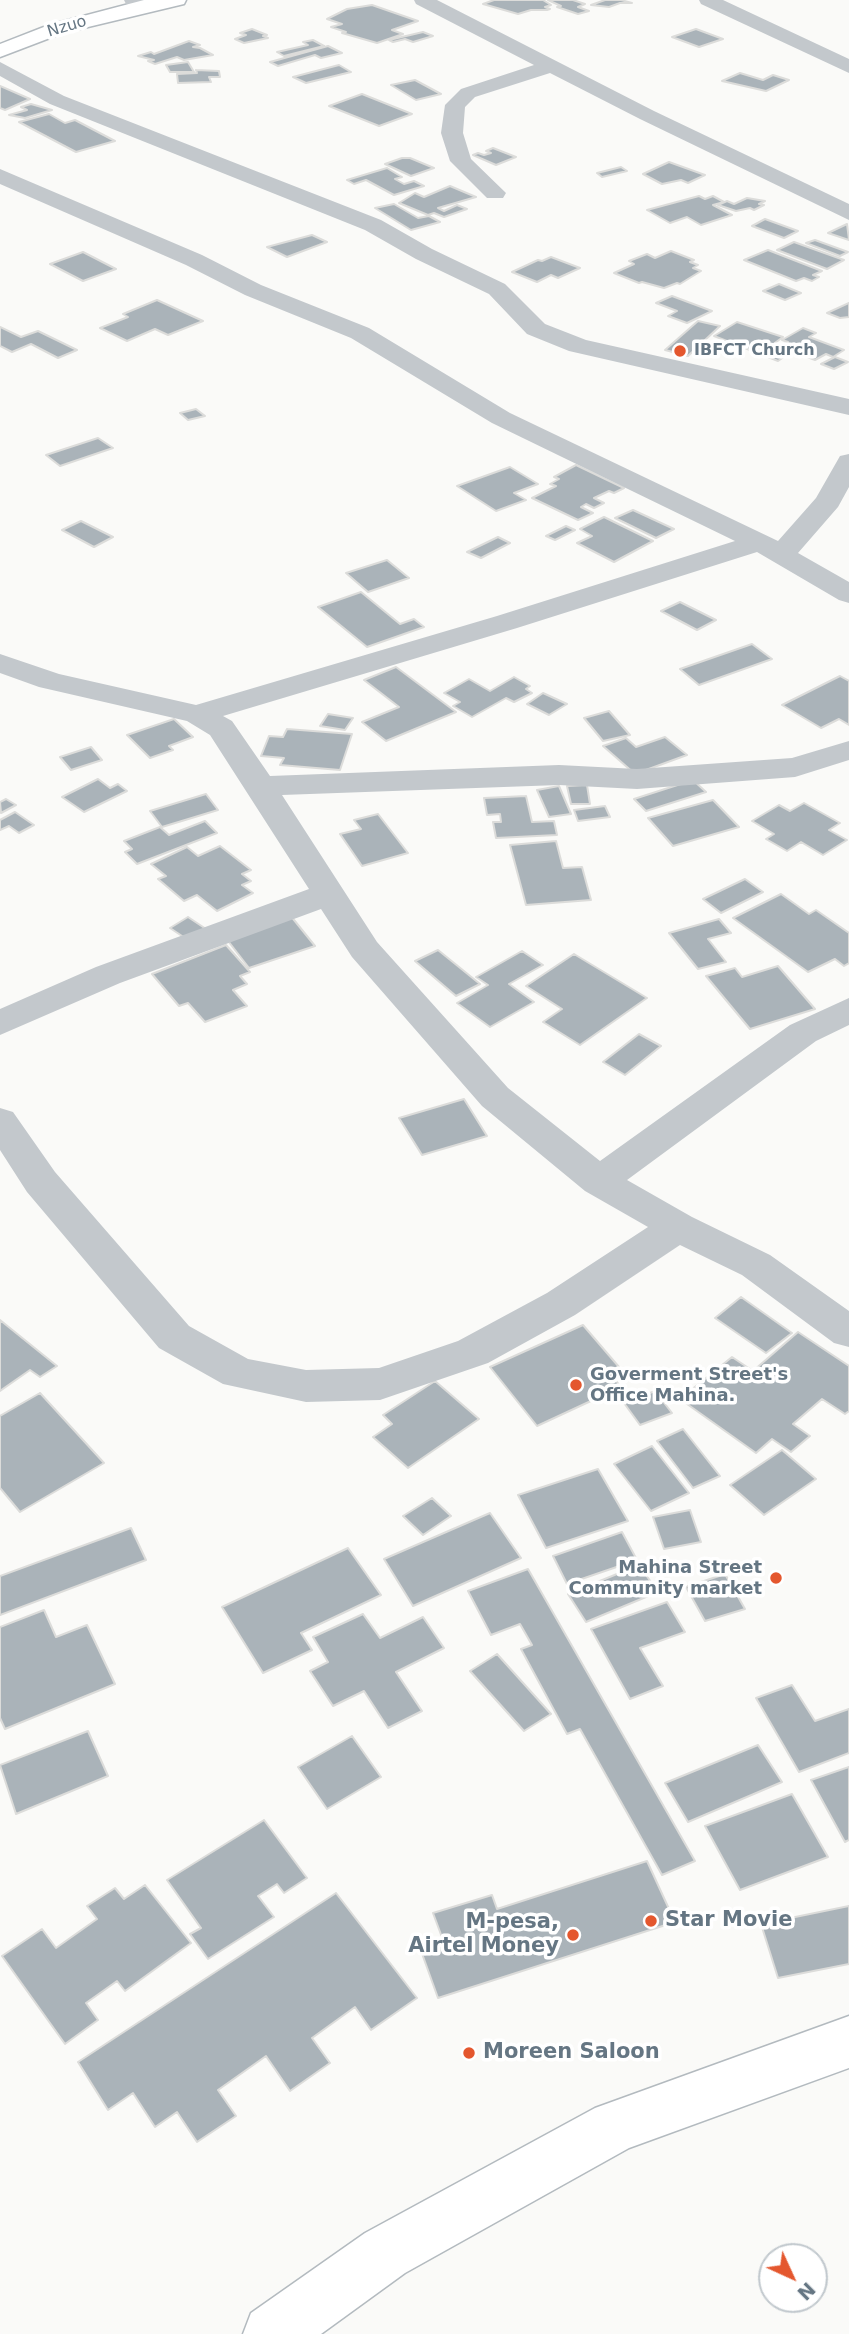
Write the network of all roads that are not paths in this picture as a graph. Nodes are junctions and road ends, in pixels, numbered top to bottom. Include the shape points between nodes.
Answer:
1 (177, 0) edge
2 (423, 0) edge
3 (708, 0) edge
4 (140, 2) edge
5 (0, 51) edge
6 (551, 66) junction
7 (849, 67) edge
8 (0, 68) edge
9 (0, 176) edge
10 (495, 193) dead end
11 (849, 213) edge
12 (848, 409) edge
13 (849, 462) edge
14 (771, 548) junction
15 (849, 594) edge
16 (0, 663) edge
17 (197, 714) junction
18 (849, 750) edge
19 (261, 786) junction
20 (328, 894) junction
21 (849, 1010) edge
22 (0, 1023) edge
23 (0, 1121) edge
24 (599, 1181) junction
25 (678, 1227) junction
26 (849, 1332) edge
27 (849, 2042) edge
28 (272, 2334) edge

1 - 4 street, Nzuo
2 - 6 street
3 - 7 street
4 - 5 street, Nzuo
6 - 10 street via 468,93 454,105 452,133 461,161
6 - 11 street
8 - 12 street via 57,100 373,225 497,289 536,329 568,342
9 - 14 street via 253,290 360,332 500,418
13 - 14 street via 828,501
14 - 15 street
14 - 17 street
16 - 17 street via 50,681
17 - 19 street via 221,728
18 - 19 street via 795,767 637,779 559,775
19 - 20 street
20 - 22 street via 108,975
20 - 24 street via 364,949 495,1097
21 - 24 street via 803,1033
23 - 25 street via 41,1182 174,1337 238,1373 306,1385 380,1384 473,1352 561,1304
24 - 25 street
25 - 26 street via 756,1265
27 - 28 street via 614,2127 385,2253

